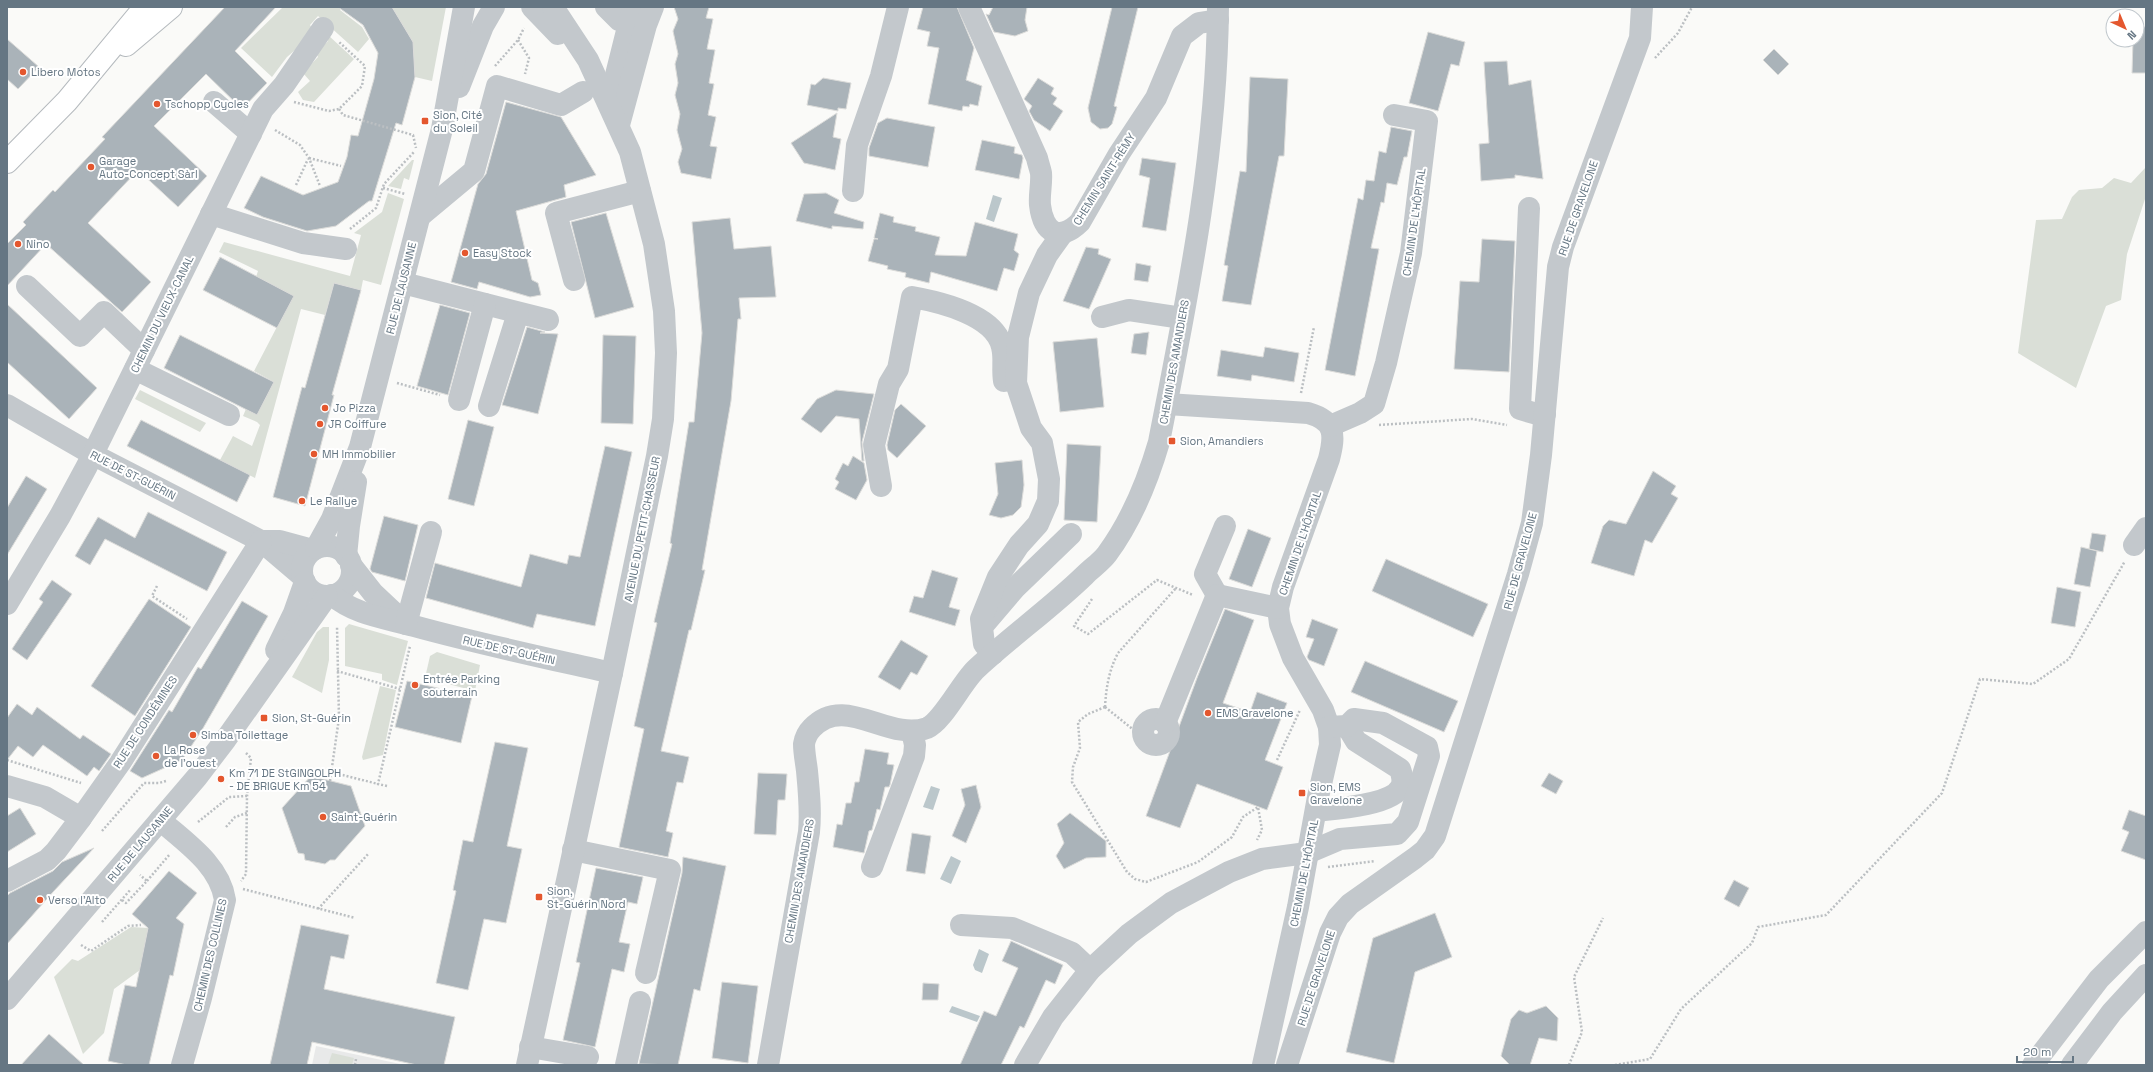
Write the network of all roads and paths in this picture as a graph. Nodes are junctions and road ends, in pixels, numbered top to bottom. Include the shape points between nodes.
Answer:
1 (145, 7) edge
2 (171, 7) edge
3 (464, 7) edge
4 (494, 7) edge
5 (553, 7) edge
6 (653, 7) edge
7 (898, 7) edge
8 (970, 7) edge
9 (1642, 7) edge
10 (621, 10) edge
11 (1218, 14) edge
12 (529, 16) edge
13 (323, 28) dead end
14 (518, 40) junction
15 (354, 55) dead end
16 (87, 78) junction
17 (507, 89) junction
18 (598, 94) junction
19 (274, 97) junction
20 (214, 102) dead end
21 (339, 110) junction
22 (1394, 115) dead end
23 (620, 125) junction
24 (442, 129) junction
25 (251, 134) junction
26 (416, 150) junction
27 (422, 151) dead end
28 (309, 158) junction
29 (7, 162) edge
30 (341, 166) dead end
31 (296, 185) dead end
32 (320, 186) dead end
33 (383, 188) junction
34 (853, 190) dead end
35 (640, 192) junction
36 (411, 196) dead end
37 (1529, 208) dead end
38 (211, 214) junction
39 (420, 216) junction
40 (1062, 234) junction
41 (341, 248) joint
42 (404, 279) junction
43 (574, 280) dead end
44 (27, 286) dead end
45 (485, 304) junction
46 (523, 309) junction
47 (1102, 317) dead end
48 (1182, 318) junction
49 (548, 320) dead end
50 (1314, 327) dead end
51 (139, 359) junction
52 (394, 382) dead end
53 (458, 400) joint
54 (1167, 404) junction
55 (7, 405) edge
56 (489, 406) dead end
57 (1297, 412) junction
58 (1545, 414) junction
59 (229, 415) dead end
60 (1330, 426) junction
61 (1375, 426) dead end
62 (1514, 427) dead end
63 (1031, 428) junction
64 (360, 448) junction
65 (92, 454) junction
66 (881, 486) dead end
67 (1225, 526) dead end
68 (431, 532) dead end
69 (1071, 534) dead end
70 (2140, 536) edge
71 (260, 541) junction
72 (315, 549) junction
73 (348, 560) junction
74 (304, 579) junction
75 (157, 586) dead end
76 (1176, 588) junction
77 (334, 598) junction
78 (1215, 600) junction
79 (7, 604) edge
80 (1278, 608) junction
81 (181, 615) dead end
82 (410, 625) junction
83 (337, 626) dead end
84 (1074, 626) dead end
85 (982, 628) junction
86 (993, 654) junction
87 (337, 671) junction
88 (612, 673) junction
89 (400, 689) junction
90 (252, 702) junction
91 (1303, 705) dead end
92 (1105, 707) junction
93 (1338, 726) junction
94 (912, 732) junction
95 (1145, 739) joint
96 (246, 753) dead end
97 (7, 760) edge
98 (1277, 760) dead end
99 (331, 772) junction
100 (169, 780) dead end
101 (330, 781) dead end
102 (378, 784) junction
103 (7, 786) edge
104 (387, 786) dead end
105 (100, 791) junction
106 (247, 796) junction
107 (1316, 811) junction
108 (247, 813) junction
109 (81, 818) junction
110 (160, 820) junction
111 (198, 822) dead end
112 (1262, 822) dead end
113 (226, 827) dead end
114 (102, 831) dead end
115 (172, 849) dead end
116 (573, 850) junction
117 (369, 853) dead end
118 (1307, 860) junction
119 (1379, 860) dead end
120 (872, 867) dead end
121 (136, 871) dead end
122 (7, 881) edge
123 (147, 881) junction
124 (131, 889) dead end
125 (230, 893) junction
126 (122, 900) junction
127 (318, 909) junction
128 (355, 918) dead end
129 (1603, 918) dead end
130 (101, 923) dead end
131 (141, 924) dead end
132 (961, 925) dead end
133 (2146, 932) edge
134 (81, 945) dead end
135 (1090, 970) junction
136 (646, 973) dead end
137 (2146, 975) edge
138 (7, 998) edge
139 (640, 1002) dead end
140 (529, 1056) edge
141 (356, 1059) dead end
142 (582, 1061) edge
143 (182, 1065) edge
144 (354, 1065) edge
145 (626, 1065) edge
146 (768, 1065) edge
147 (1025, 1065) edge
148 (1264, 1065) edge
149 (1288, 1065) edge
150 (1569, 1065) edge
151 (1615, 1065) edge
152 (2033, 1065) edge
153 (2072, 1065) edge

1 - 16 main road
2 - 16 main road
3 - 24 street, RUE DE LAUSANNE
4 - 24 street, RUE DE LAUSANNE via 483,26
5 - 18 street, AVENUE DU PETIT-CHASSEUR via 588,60
6 - 23 street
7 - 34 street via 881,76 858,145
8 - 40 street, CHEMIN SAINT-RÉMY via 1037,158 1041,174 1040,205 1046,227 1053,233
9 - 58 street, RUE DE GRAVELONE via 1640,38 1562,247
10 - 18 street
11 - 40 street, CHEMIN SAINT-RÉMY via 1199,23 1182,36 1156,98 1119,154 1080,222 1071,231
11 - 48 street, CHEMIN DES AMANDIERS via 1218,61 1208,153 1200,218
12 - 14 path
12 - 18 street via 562,38
13 - 19 street, CHEMIN DU VIEUX-CANAL
14 - 17 path via 529,58
14 - 17 path via 495,64 490,84
15 - 21 path via 365,66 362,86
16 - 29 main road
17 - 18 street via 561,105
17 - 39 street via 474,171
18 - 23 street, AVENUE DU PETIT-CHASSEUR
19 - 21 path via 329,111
19 - 25 street, CHEMIN DU VIEUX-CANAL via 263,108
20 - 25 street
21 - 26 path via 343,115 413,135
22 - 60 street, CHEMIN DE L'HÔPITAL via 1427,121 1411,253 1374,404
23 - 35 street, AVENUE DU PETIT-CHASSEUR
24 - 39 street, RUE DE LAUSANNE
25 - 28 path via 276,130 300,146
25 - 38 street, CHEMIN DU VIEUX-CANAL
26 - 27 path
26 - 33 path
28 - 30 path
28 - 31 path
28 - 32 path
33 - 36 path
33 - 41 path via 376,208 347,231
35 - 43 street via 556,213
35 - 88 street, AVENUE DU PETIT-CHASSEUR via 654,244 664,311 666,353 657,456
37 - 58 street via 1520,409
38 - 41 street via 303,243
38 - 51 street, CHEMIN DU VIEUX-CANAL
39 - 42 street, RUE DE LAUSANNE
40 - 63 street via 1047,255 1029,293 1018,337 1016,383
42 - 45 street
42 - 46 street
42 - 64 street, RUE DE LAUSANNE
44 - 51 street via 80,336 104,312
45 - 46 street
45 - 53 street
46 - 49 street
46 - 56 street
47 - 48 street via 1129,310
48 - 54 street, CHEMIN DES AMANDIERS
50 - 57 path
51 - 59 street
51 - 65 street, CHEMIN DU VIEUX-CANAL
52 - 53 path
54 - 57 street
54 - 86 street, CHEMIN DES AMANDIERS via 1159,442 1138,504 1106,554 1073,586
55 - 65 street, RUE DE ST-GUÉRIN
57 - 60 street via 1320,416
58 - 149 street, RUE DE GRAVELONE via 1532,523 1435,836 1425,850 1350,904 1338,917 1330,934
60 - 80 street, CHEMIN DE L'HÔPITAL via 1334,439 1329,459 1283,587
61 - 62 path via 1472,418
63 - 66 street via 1022,424 1009,402 1003,376 1002,346 992,327 976,317 933,301 912,297 898,369 889,384 874,445
63 - 85 street via 1042,443 1049,479 1048,501 1038,524 1019,545 998,577 981,619
64 - 72 street, RUE DE LAUSANNE via 332,519
64 - 73 street, RUE DE LAUSANNE
65 - 71 street, RUE DE ST-GUÉRIN
65 - 79 street, CHEMIN DU VIEUX-CANAL via 60,516
67 - 78 street via 1205,574
68 - 82 street
69 - 85 street via 1015,588
70 - 151 path via 2069,659 2033,684 1980,679 1942,793 1826,915 1758,927 1752,942 1681,1009 1650,1060
71 - 72 street, RUE DE ST-GUÉRIN
71 - 74 street, RUE DE ST-GUÉRIN
71 - 105 street, RUE DE CONDÉMINES
72 - 73 street via 333,547
72 - 74 street via 304,561
73 - 77 street via 348,584
73 - 82 street, RUE DE ST-GUÉRIN via 373,593
74 - 77 street via 314,592
74 - 90 street, RUE DE LAUSANNE via 294,613
75 - 81 path via 152,596
76 - 78 path
76 - 84 path via 1157,580 1088,634
76 - 92 path via 1118,653 1106,687
77 - 82 street, RUE DE ST-GUÉRIN via 380,618
77 - 90 street, RUE DE LAUSANNE via 333,606 314,616
78 - 80 street
78 - 95 street via 1165,723 1153,719 1146,723 1143,731
80 - 93 street, CHEMIN DE L'HÔPITAL via 1280,624 1293,658 1323,710
82 - 88 street, RUE DE ST-GUÉRIN via 468,641
82 - 89 path
83 - 87 path
85 - 86 street via 984,644
86 - 94 street, CHEMIN DES AMANDIERS via 965,682 937,721 928,728
87 - 89 path
87 - 99 path via 339,718
88 - 116 street, AVENUE DU PETIT-CHASSEUR
89 - 102 path
90 - 110 street, RUE DE LAUSANNE via 197,777
91 - 98 path
92 - 95 path
92 - 112 path via 1088,714 1078,722 1080,748 1072,767 1072,782 1119,861 1135,878 1146,882 1198,862 1232,838 1243,817 1258,807
93 - 107 street, CHEMIN DE L'HÔPITAL via 1330,744
93 - 107 street via 1356,741 1400,769 1403,778 1401,787 1393,796 1346,808
93 - 118 street via 1354,719 1383,723 1427,747 1429,756 1408,822 1397,834 1340,839
94 - 120 street via 914,756
94 - 146 street, CHEMIN DES AMANDIERS via 845,715 834,715 822,719 806,737 804,744 811,812 809,832
96 - 106 path via 251,758
97 - 105 path via 72,779
99 - 101 path
99 - 102 path
100 - 114 path via 159,784 144,783
102 - 104 path
103 - 109 street via 45,797
105 - 109 street, RUE DE CONDÉMINES
106 - 108 path
106 - 111 path via 229,797
107 - 118 street, CHEMIN DE L'HÔPITAL
108 - 113 path via 235,817
108 - 125 path via 246,874
109 - 122 street, RUE DE CONDÉMINES via 47,860
110 - 125 street, CHEMIN DES COLLINES via 213,870
110 - 138 street, RUE DE LAUSANNE
115 - 123 path via 166,860
116 - 136 street via 670,870
116 - 140 street, AVENUE DU PETIT-CHASSEUR
117 - 127 path
118 - 119 path via 1326,868
118 - 135 street via 1262,859 1245,864 1205,884 1171,903 1129,934
118 - 148 street, CHEMIN DE L'HÔPITAL
121 - 123 path
123 - 126 path via 126,903
124 - 126 path
125 - 127 path
125 - 143 street, CHEMIN DES COLLINES
126 - 130 path
127 - 128 path
129 - 150 path via 1574,977 1582,1032
131 - 134 path via 128,926 91,951
132 - 135 street via 1012,928 1072,953
133 - 152 street via 2099,979
135 - 147 street via 1053,1017
137 - 153 street via 2112,1012
139 - 145 street
140 - 142 street
141 - 144 path

